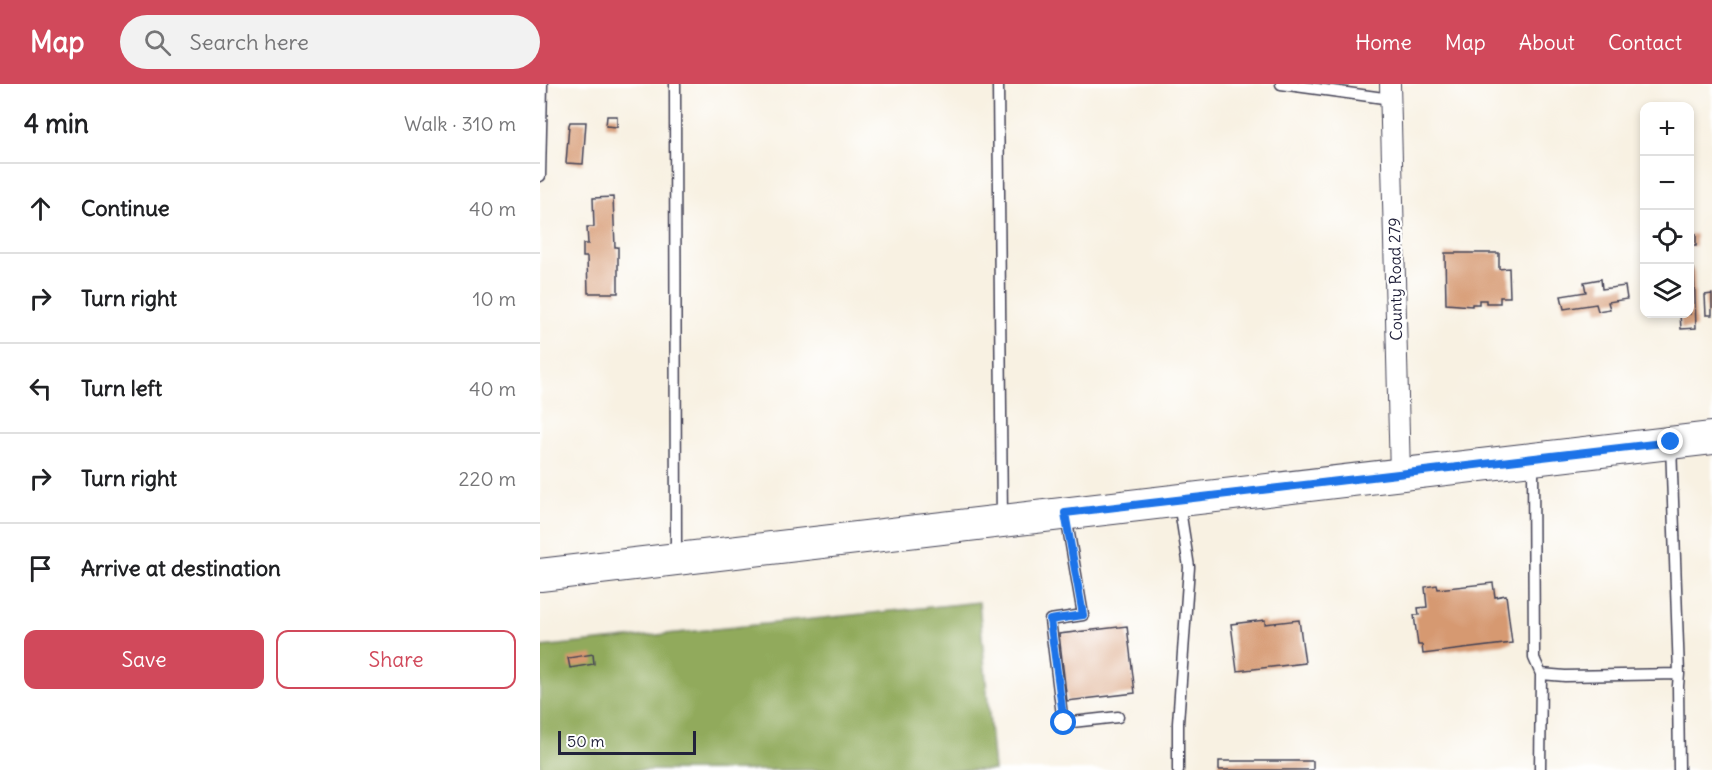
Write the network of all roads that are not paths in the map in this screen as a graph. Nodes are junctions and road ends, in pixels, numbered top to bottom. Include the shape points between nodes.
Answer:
1 (542, 84) edge
2 (675, 84) edge
3 (998, 84) edge
4 (1281, 84) edge
5 (1391, 91) edge
6 (540, 176) edge
7 (1712, 438) edge
8 (1671, 442) junction
9 (1533, 459) junction
10 (1400, 474) junction
11 (1179, 500) junction
12 (1065, 513) junction
13 (1002, 520) junction
14 (676, 559) junction
15 (540, 575) edge
16 (1541, 674) junction
17 (1679, 674) junction
18 (1118, 717) dead end
19 (1178, 770) edge
20 (1540, 770) edge
21 (1679, 770) edge

1 - 6 lane
2 - 14 lane
3 - 13 lane
4 - 5 lane
5 - 10 street, County Road 279
7 - 8 main road
8 - 9 main road
8 - 17 lane
9 - 10 main road
9 - 16 lane via 1534,658
10 - 11 main road
11 - 12 main road
11 - 19 lane via 1189,567
12 - 13 main road
12 - 18 lane via 1083,615 1050,620 1064,723
13 - 14 main road
14 - 15 main road
16 - 17 lane
16 - 20 lane
17 - 21 lane

